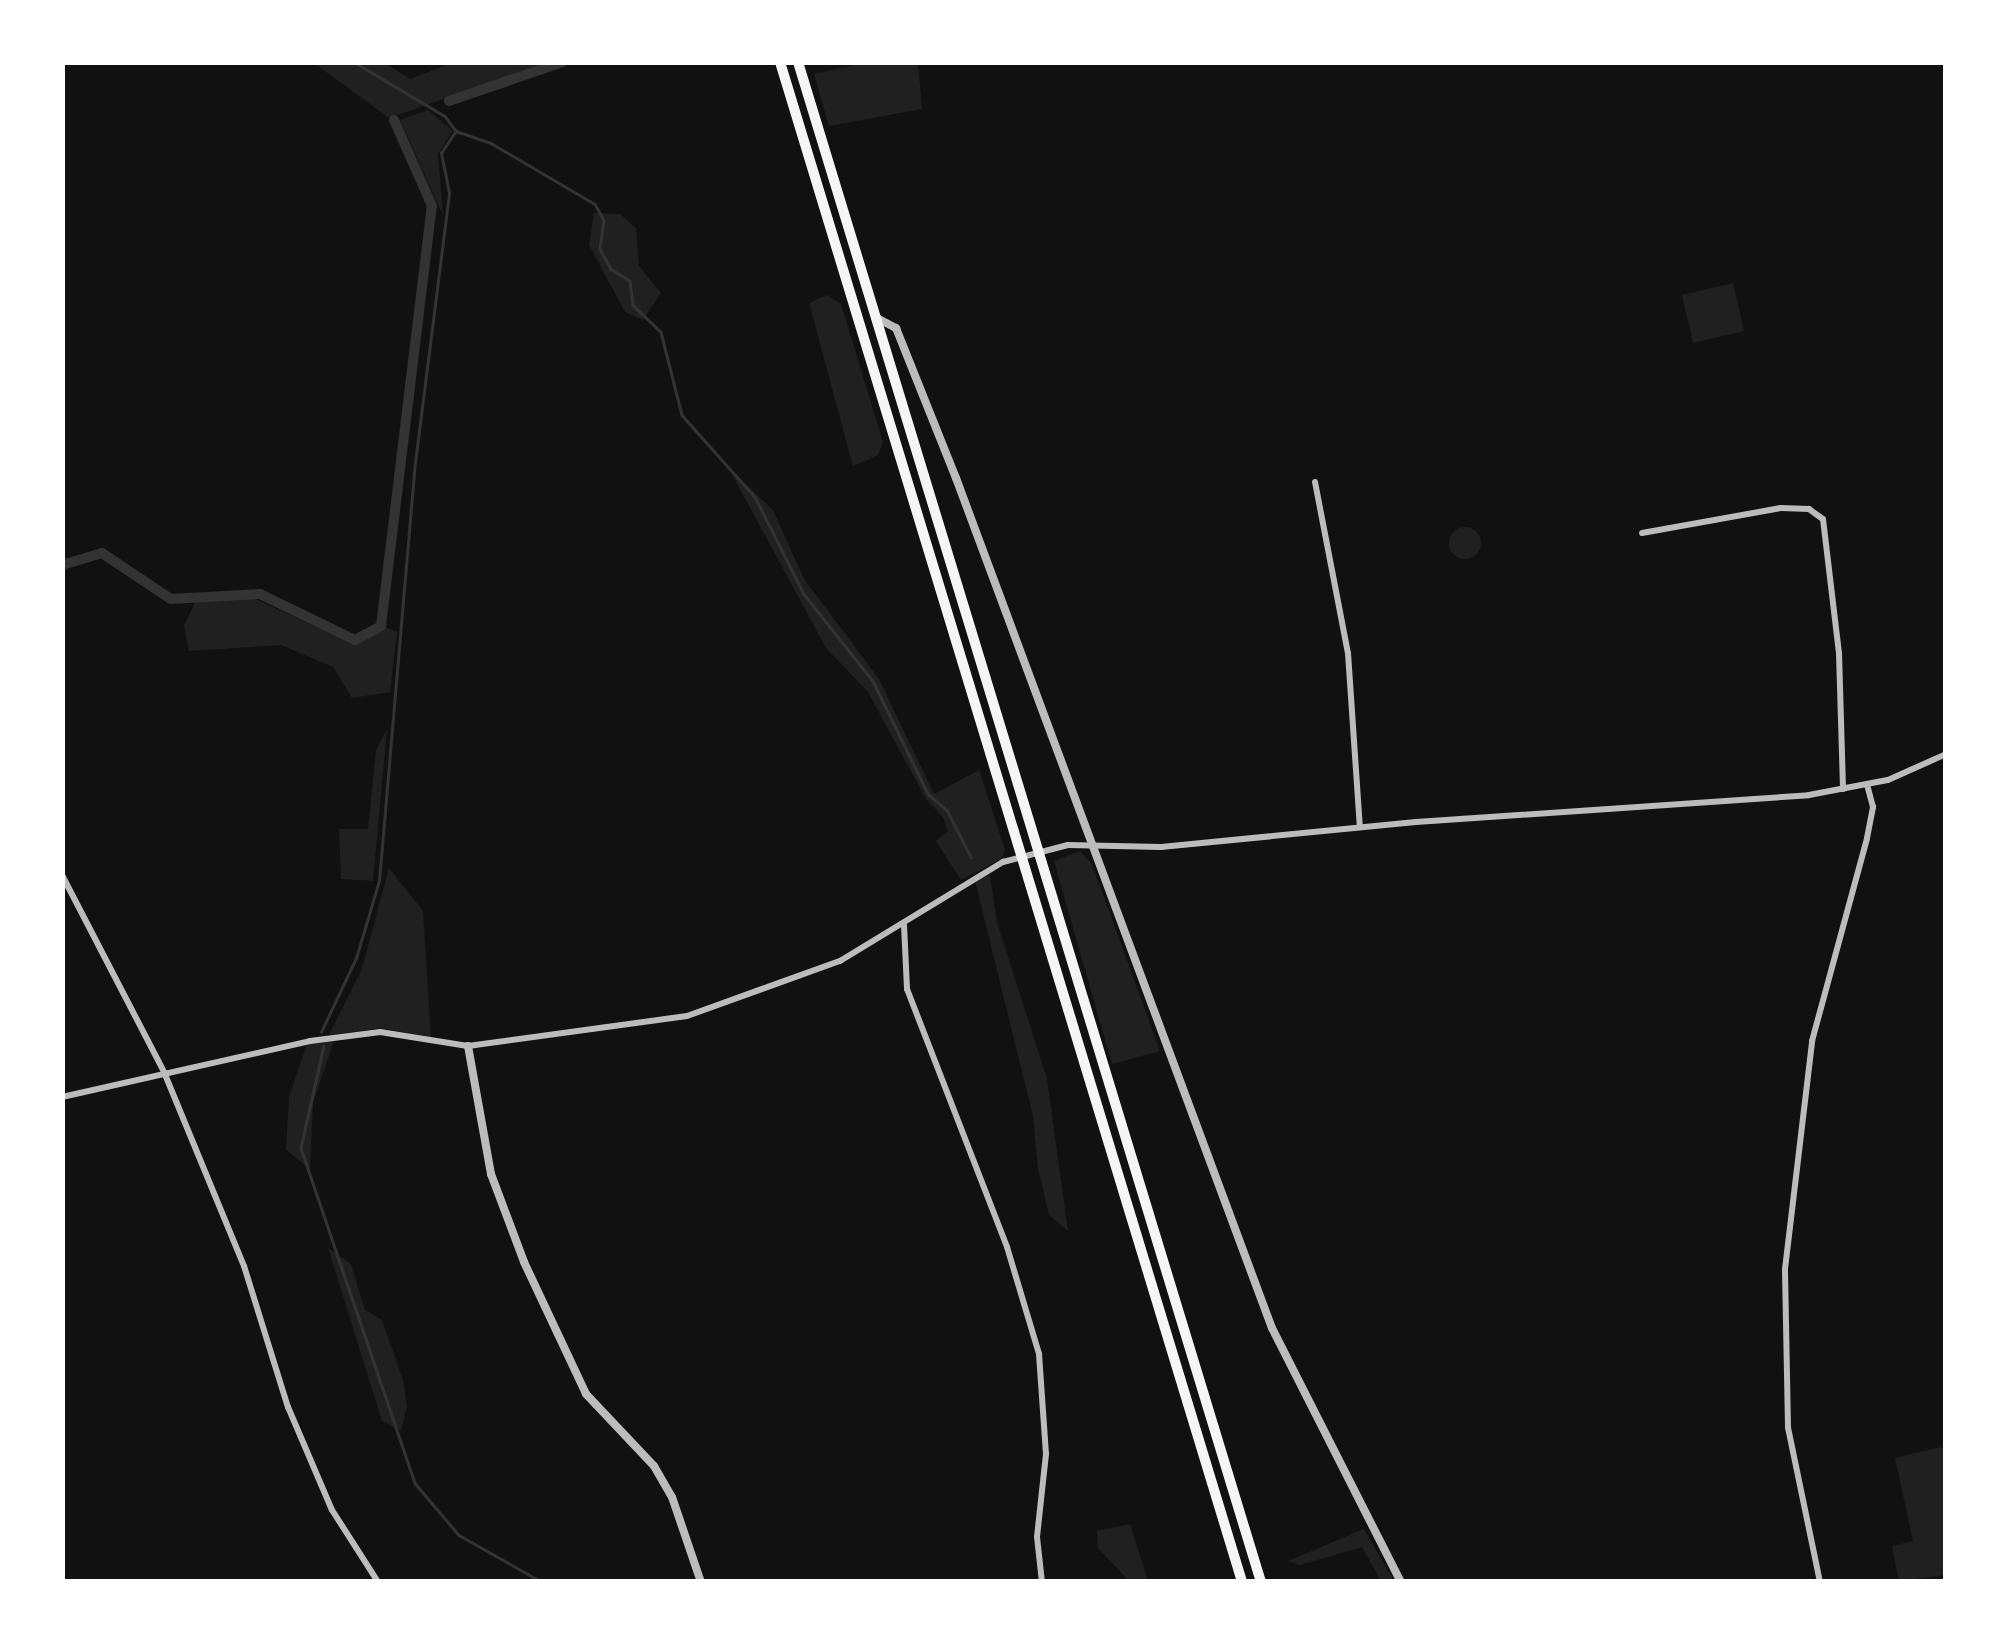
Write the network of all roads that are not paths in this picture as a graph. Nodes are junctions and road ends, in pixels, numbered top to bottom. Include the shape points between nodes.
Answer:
1 (780, 62) edge
2 (798, 62) edge
3 (876, 317) junction
4 (1316, 482) dead end
5 (1642, 533) dead end
6 (1946, 754) edge
7 (1867, 785) junction
8 (1843, 789) junction
9 (1360, 827) junction
10 (1093, 848) junction
11 (1038, 852) junction
12 (1020, 857) junction
13 (62, 875) edge
14 (904, 925) junction
15 (468, 1046) junction
16 (164, 1072) junction
17 (62, 1096) edge
18 (378, 1582) edge
19 (701, 1582) edge
20 (1042, 1582) edge
21 (1242, 1582) edge
22 (1261, 1582) edge
23 (1400, 1582) edge
24 (1820, 1582) edge

1 - 12 highway
2 - 3 highway
3 - 10 street via 896,328
3 - 11 highway
4 - 9 street via 1348,653
5 - 8 street via 1781,508 1808,509 1823,519 1838,638
6 - 7 street
7 - 8 street
7 - 24 street via 1873,806 1867,838 1812,1042 1785,1269 1788,1427
8 - 9 street
9 - 10 street
10 - 11 street
10 - 23 street via 1272,1328
11 - 12 street
11 - 22 highway
12 - 14 street via 956,886
12 - 21 highway
13 - 16 street
14 - 15 street via 840,961 686,1016
14 - 20 street via 907,989 1008,1247 1038,1354 1046,1454 1037,1537
15 - 16 street via 380,1032
15 - 19 street via 491,1174 524,1262 586,1394 654,1466 672,1496
16 - 17 street
16 - 18 street via 244,1266 289,1410 332,1510

